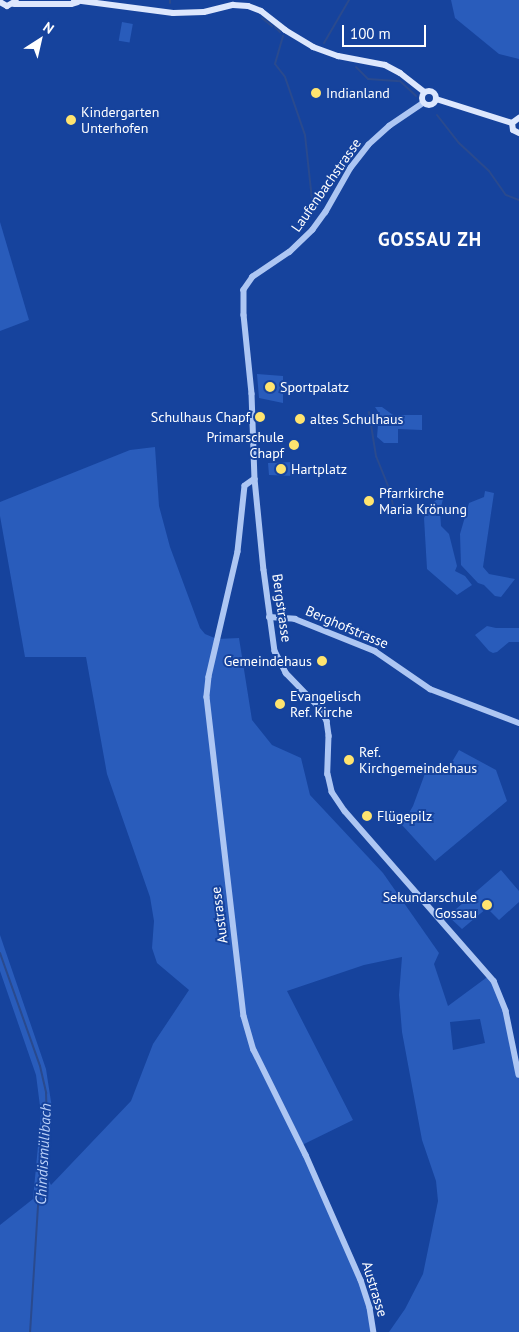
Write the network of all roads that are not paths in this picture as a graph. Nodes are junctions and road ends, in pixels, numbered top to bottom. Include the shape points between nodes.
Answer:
1 (76, 1) edge
2 (15, 2) edge
3 (244, 2) edge
4 (1, 4) edge
5 (424, 92) junction
6 (436, 99) junction
7 (424, 103) junction
8 (519, 118) edge
9 (512, 122) junction
10 (519, 133) edge
11 (248, 282) joint
12 (255, 479) junction
13 (269, 617) junction
14 (519, 723) edge
15 (519, 1075) edge
16 (374, 1332) edge

1 - 2 main road via 71,4
1 - 3 main road via 188,13 209,12
2 - 4 main road via 7,6
3 - 5 main road via 313,46 338,56 385,65 400,72
5 - 6 main road via 432,91
5 - 7 main road
6 - 7 main road via 432,105
6 - 9 main road
7 - 11 street, Laufenbachstrasse via 369,145 313,230 290,252
8 - 9 main road
9 - 10 main road via 513,130
11 - 12 street, Bergstrasse via 243,299 252,386
12 - 13 street, Bergstrasse
12 - 16 street, Austrasse via 245,486 238,552 207,697 244,1021 254,1050 302,1145 358,1272
13 - 14 street, Berghofstrasse via 295,619 375,650 430,689
13 - 15 street, Bergstrasse via 275,651 282,667 319,707 326,721 328,774 336,798 494,981 506,1011

